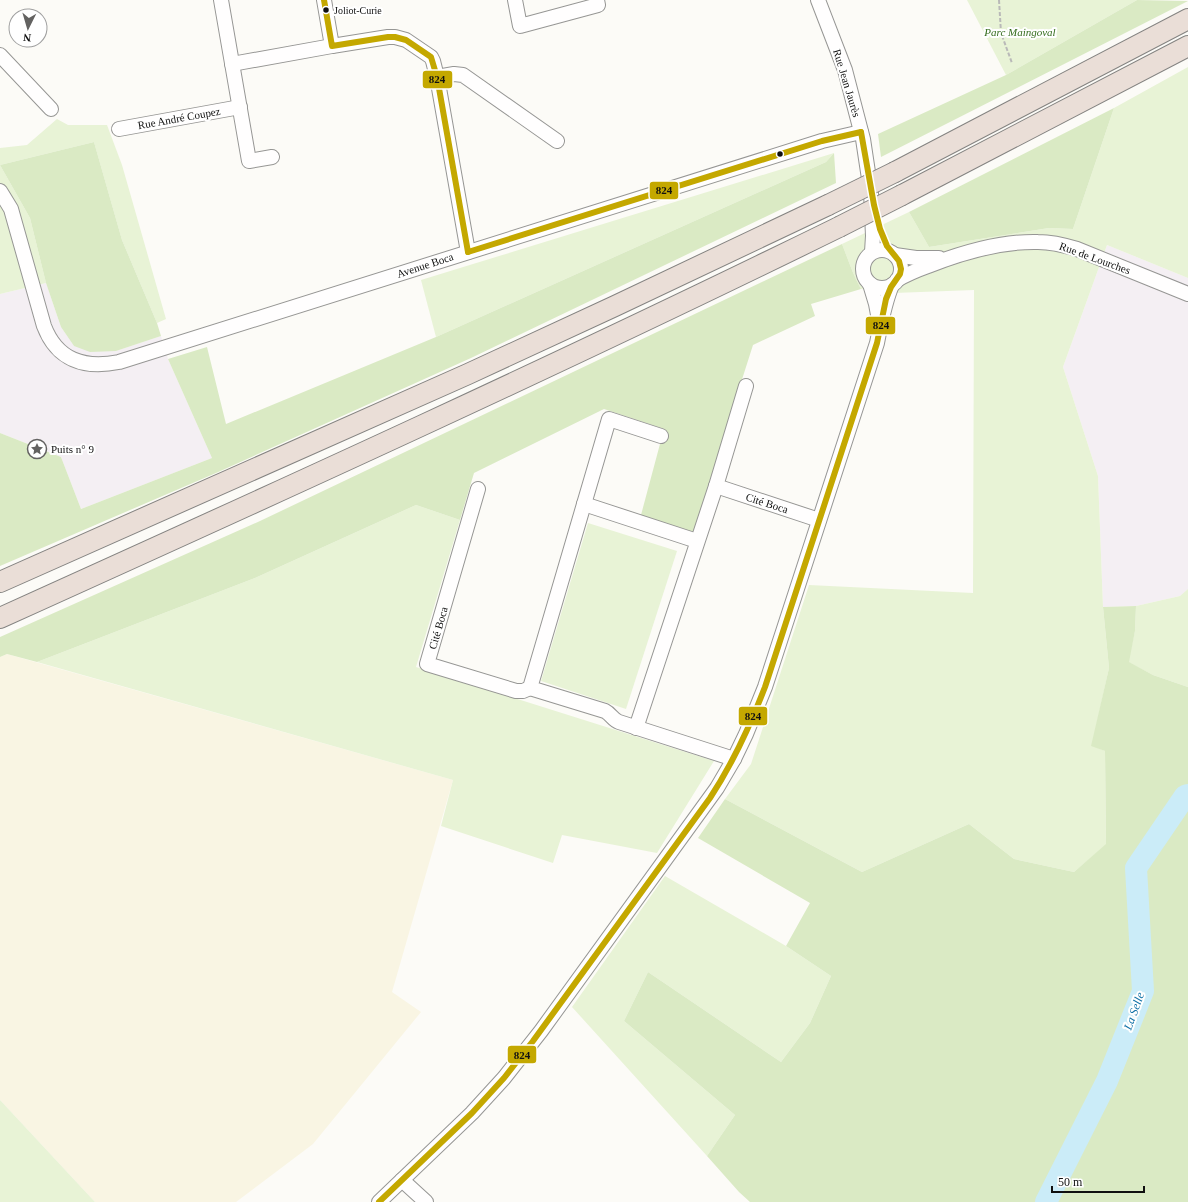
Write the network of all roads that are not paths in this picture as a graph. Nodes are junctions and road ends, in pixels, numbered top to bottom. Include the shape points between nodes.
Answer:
1 (221, 0) edge
2 (324, 0) edge
3 (516, 0) edge
4 (597, 0) edge
5 (818, 0) edge
6 (1188, 19) edge
7 (332, 46) junction
8 (1188, 46) edge
9 (0, 55) edge
10 (232, 64) junction
11 (437, 77) junction
12 (240, 107) junction
13 (51, 109) dead end
14 (119, 129) dead end
15 (861, 132) junction
16 (557, 141) dead end
17 (272, 157) dead end
18 (0, 191) edge
19 (871, 192) junction
20 (468, 252) junction
21 (872, 252) junction
22 (893, 253) junction
23 (951, 257) junction
24 (895, 283) junction
25 (870, 284) junction
26 (1188, 294) edge
27 (879, 327) junction
28 (746, 386) dead end
29 (661, 436) dead end
30 (716, 486) junction
31 (478, 489) dead end
32 (584, 504) junction
33 (819, 520) junction
34 (698, 542) junction
35 (0, 582) edge
36 (0, 618) edge
37 (530, 688) junction
38 (636, 728) junction
39 (734, 760) junction
40 (402, 1180) junction
41 (379, 1202) edge
42 (426, 1202) edge

1 - 10 street
2 - 7 street
3 - 4 street via 520,26 598,5
5 - 15 street, Rue Jean Jaurès via 841,58
6 - 35 highway, bridge via 895,172 615,306
7 - 10 street
7 - 11 street via 388,37 401,38 431,57
8 - 36 highway, bridge via 902,195 645,322
9 - 13 street
10 - 12 street
11 - 16 street via 463,75
11 - 20 street
12 - 14 street, Rue André Coupez
12 - 17 street via 250,161
15 - 19 street, Rue Jean Jaurès
15 - 20 street, Avenue Boca via 822,141
18 - 20 street, Avenue Boca via 11,209 48,336 65,356 87,363 105,365 127,360
19 - 21 street, Rue Jean Jaurès
19 - 22 street, Rue Jean Jaurès via 879,226
21 - 22 street via 880,250
21 - 25 street via 862,266 864,278
22 - 23 street, Rue de Lourches via 924,258
22 - 24 street via 899,260 901,269
23 - 24 street, Rue de Lourches via 912,272
23 - 26 street, Rue de Lourches via 1016,243 1057,244 1077,249
24 - 25 street via 887,288
24 - 27 street via 887,298
25 - 27 street
27 - 33 street via 877,343
28 - 30 street
29 - 32 street via 610,419
30 - 33 street, Cité Boca
30 - 34 street
31 - 37 street, Cité Boca via 427,664 516,691
32 - 34 street
32 - 37 street
33 - 39 street via 761,699
34 - 38 street
37 - 38 street, Cité Boca via 608,712 616,721
38 - 39 street, Cité Boca
39 - 40 street via 704,807 504,1078 472,1113
40 - 41 street
40 - 42 street

